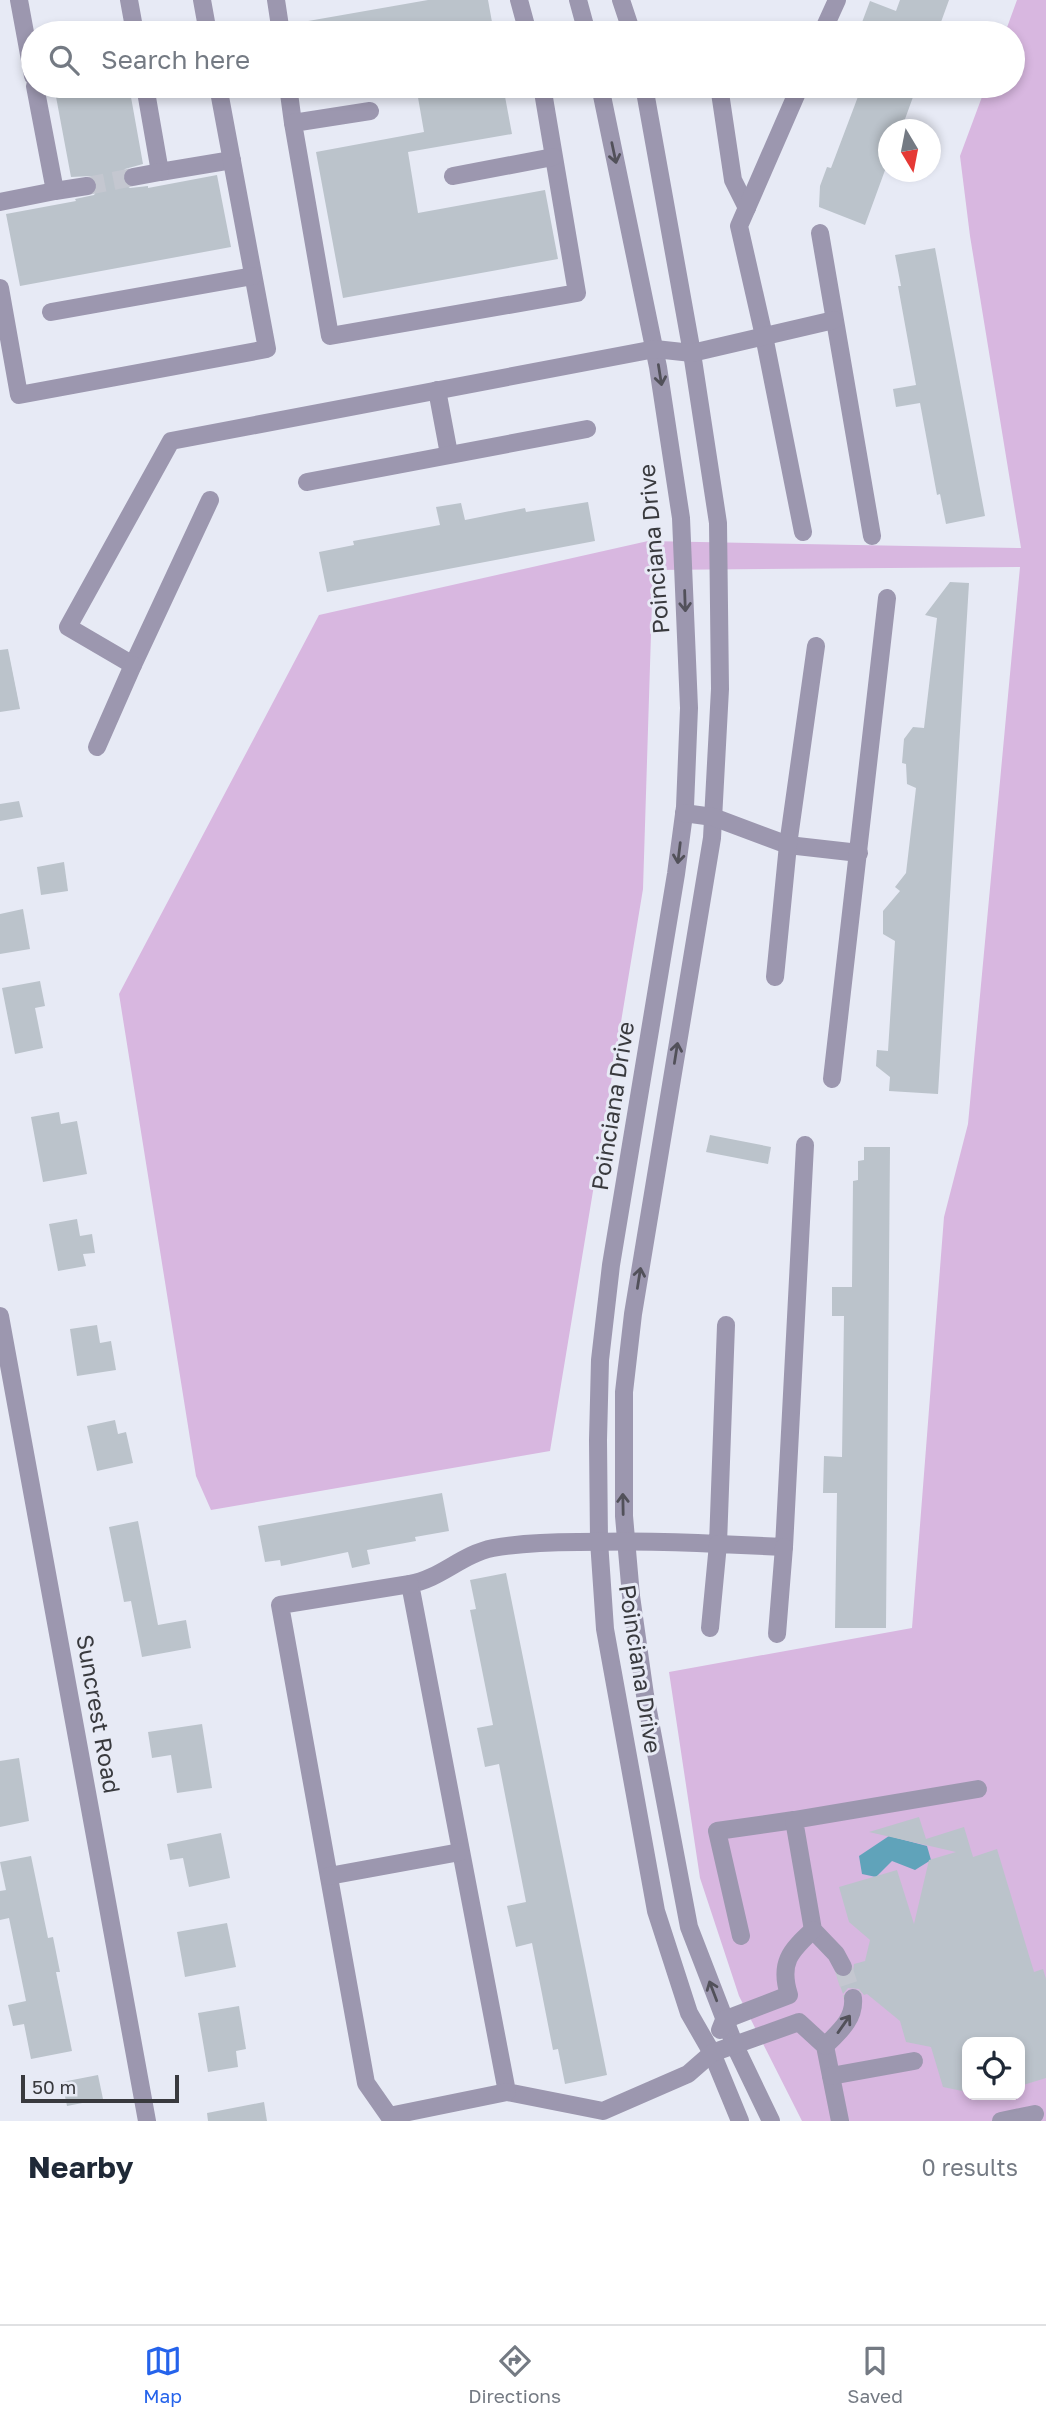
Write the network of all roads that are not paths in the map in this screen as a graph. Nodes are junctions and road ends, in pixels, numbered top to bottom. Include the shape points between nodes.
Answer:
1 (19, 0) edge
2 (129, 0) edge
3 (202, 0) edge
4 (276, 0) edge
5 (519, 0) edge
6 (578, 0) edge
7 (621, 0) edge
8 (837, 0) edge
9 (23, 21) edge
10 (133, 21) edge
11 (206, 21) edge
12 (279, 21) edge
13 (525, 21) edge
14 (583, 21) edge
15 (628, 21) edge
16 (827, 21) edge
17 (37, 98) edge
18 (147, 98) edge
19 (220, 98) edge
20 (290, 98) edge
21 (545, 98) edge
22 (602, 98) edge
23 (646, 98) edge
24 (721, 98) edge
25 (795, 98) edge
26 (370, 111) dead end
27 (293, 123) junction
28 (553, 157) junction
29 (232, 160) junction
30 (160, 172) junction
31 (453, 176) dead end
32 (133, 177) tunnel mouth
33 (86, 186) tunnel mouth
34 (55, 191) junction
35 (0, 202) edge
36 (747, 208) junction
37 (820, 233) dead end
38 (253, 276) junction
39 (0, 288) edge
40 (51, 312) dead end
41 (834, 320) junction
42 (764, 336) junction
43 (654, 349) junction
44 (692, 353) junction
45 (437, 390) junction
46 (587, 429) dead end
47 (449, 454) junction
48 (307, 482) dead end
49 (210, 500) dead end
50 (803, 532) dead end
51 (872, 536) dead end
52 (887, 598) dead end
53 (816, 646) dead end
54 (133, 665) junction
55 (97, 747) dead end
56 (684, 813) junction
57 (713, 817) junction
58 (788, 845) junction
59 (859, 853) junction
60 (775, 977) dead end
61 (832, 1079) dead end
62 (805, 1145) dead end
63 (0, 1316) edge
64 (726, 1325) dead end
65 (626, 1540) junction
66 (599, 1541) junction
67 (718, 1544) junction
68 (784, 1547) junction
69 (410, 1584) junction
70 (710, 1628) dead end
71 (777, 1634) dead end
72 (978, 1789) dead end
73 (794, 1820) junction
74 (460, 1852) junction
75 (329, 1876) junction
76 (813, 1930) junction
77 (741, 1936) dead end
78 (844, 1967) tunnel mouth
79 (853, 1998) tunnel mouth
80 (724, 2020) junction
81 (735, 2046) junction
82 (825, 2046) junction
83 (712, 2053) junction
84 (914, 2061) dead end
85 (831, 2076) junction
86 (507, 2092) junction
87 (1035, 2115) dead end
88 (147, 2121) edge
89 (740, 2121) edge
90 (771, 2121) edge
91 (840, 2121) edge
92 (1000, 2121) edge

1 - 9 street
2 - 10 street
3 - 11 street
4 - 12 street
5 - 13 street
6 - 14 street
7 - 15 street
8 - 16 street
17 - 34 street
18 - 30 street
19 - 29 street
20 - 27 street
21 - 28 street
22 -> 43 street, Poinciana Drive
23 - 44 street, Poinciana Drive
24 - 36 street via 733,180
25 - 36 street
26 - 27 street
27 - 28 street via 330,336 577,293
28 - 31 street
29 - 30 street
29 - 38 street
30 - 32 street
33 - 34 street
34 - 35 street
36 - 42 street via 739,226
37 - 41 street
38 - 39 street via 267,349 19,395
38 - 40 street
41 - 42 street
41 - 51 street
42 - 44 street
42 - 50 street
43 - 44 street
43 - 45 street
43 -> 56 street, Poinciana Drive via 681,518 689,708
44 - 57 street, Poinciana Drive via 718,523 720,689
45 - 47 street
45 - 54 street via 172,441 68,627
46 - 47 street
47 - 48 street
49 - 54 street
52 - 59 street
53 - 58 street
54 - 55 street
56 - 57 street
56 -> 66 street, Poinciana Drive via 611,1265 600,1360
57 - 58 street
65 -> 57 street, Poinciana Drive via 624,1392 633,1314
58 - 59 street
58 - 60 street
59 - 61 street
62 - 68 street
63 - 88 street, Suncrest Road
64 - 67 street
65 - 66 street
65 - 67 street
80 -> 65 street, Poinciana Drive via 689,1927 645,1695
66 - 69 street via 493,1548 427,1581
66 - 83 street, Poinciana Drive via 605,1629 656,1911 690,2013
67 - 68 street
67 - 70 street
68 - 71 street
69 - 74 street
69 - 75 street via 280,1605
72 - 73 street
73 - 76 street
73 - 77 street via 717,1831
74 - 75 street
74 - 86 street
75 - 86 street via 366,2083 389,2116
76 - 78 street
76 - 80 street via 792,1948 783,1977 789,1995
82 -> 79 street via 846,2024
80 - 81 street, Poinciana Drive
80 - 83 street
81 - 82 street via 799,2022
81 - 83 street
81 - 90 street, Poinciana Drive
82 - 85 street
83 - 86 street via 688,2074 603,2112
83 - 89 street, Poinciana Drive
84 - 85 street
85 - 91 street
87 - 92 street

